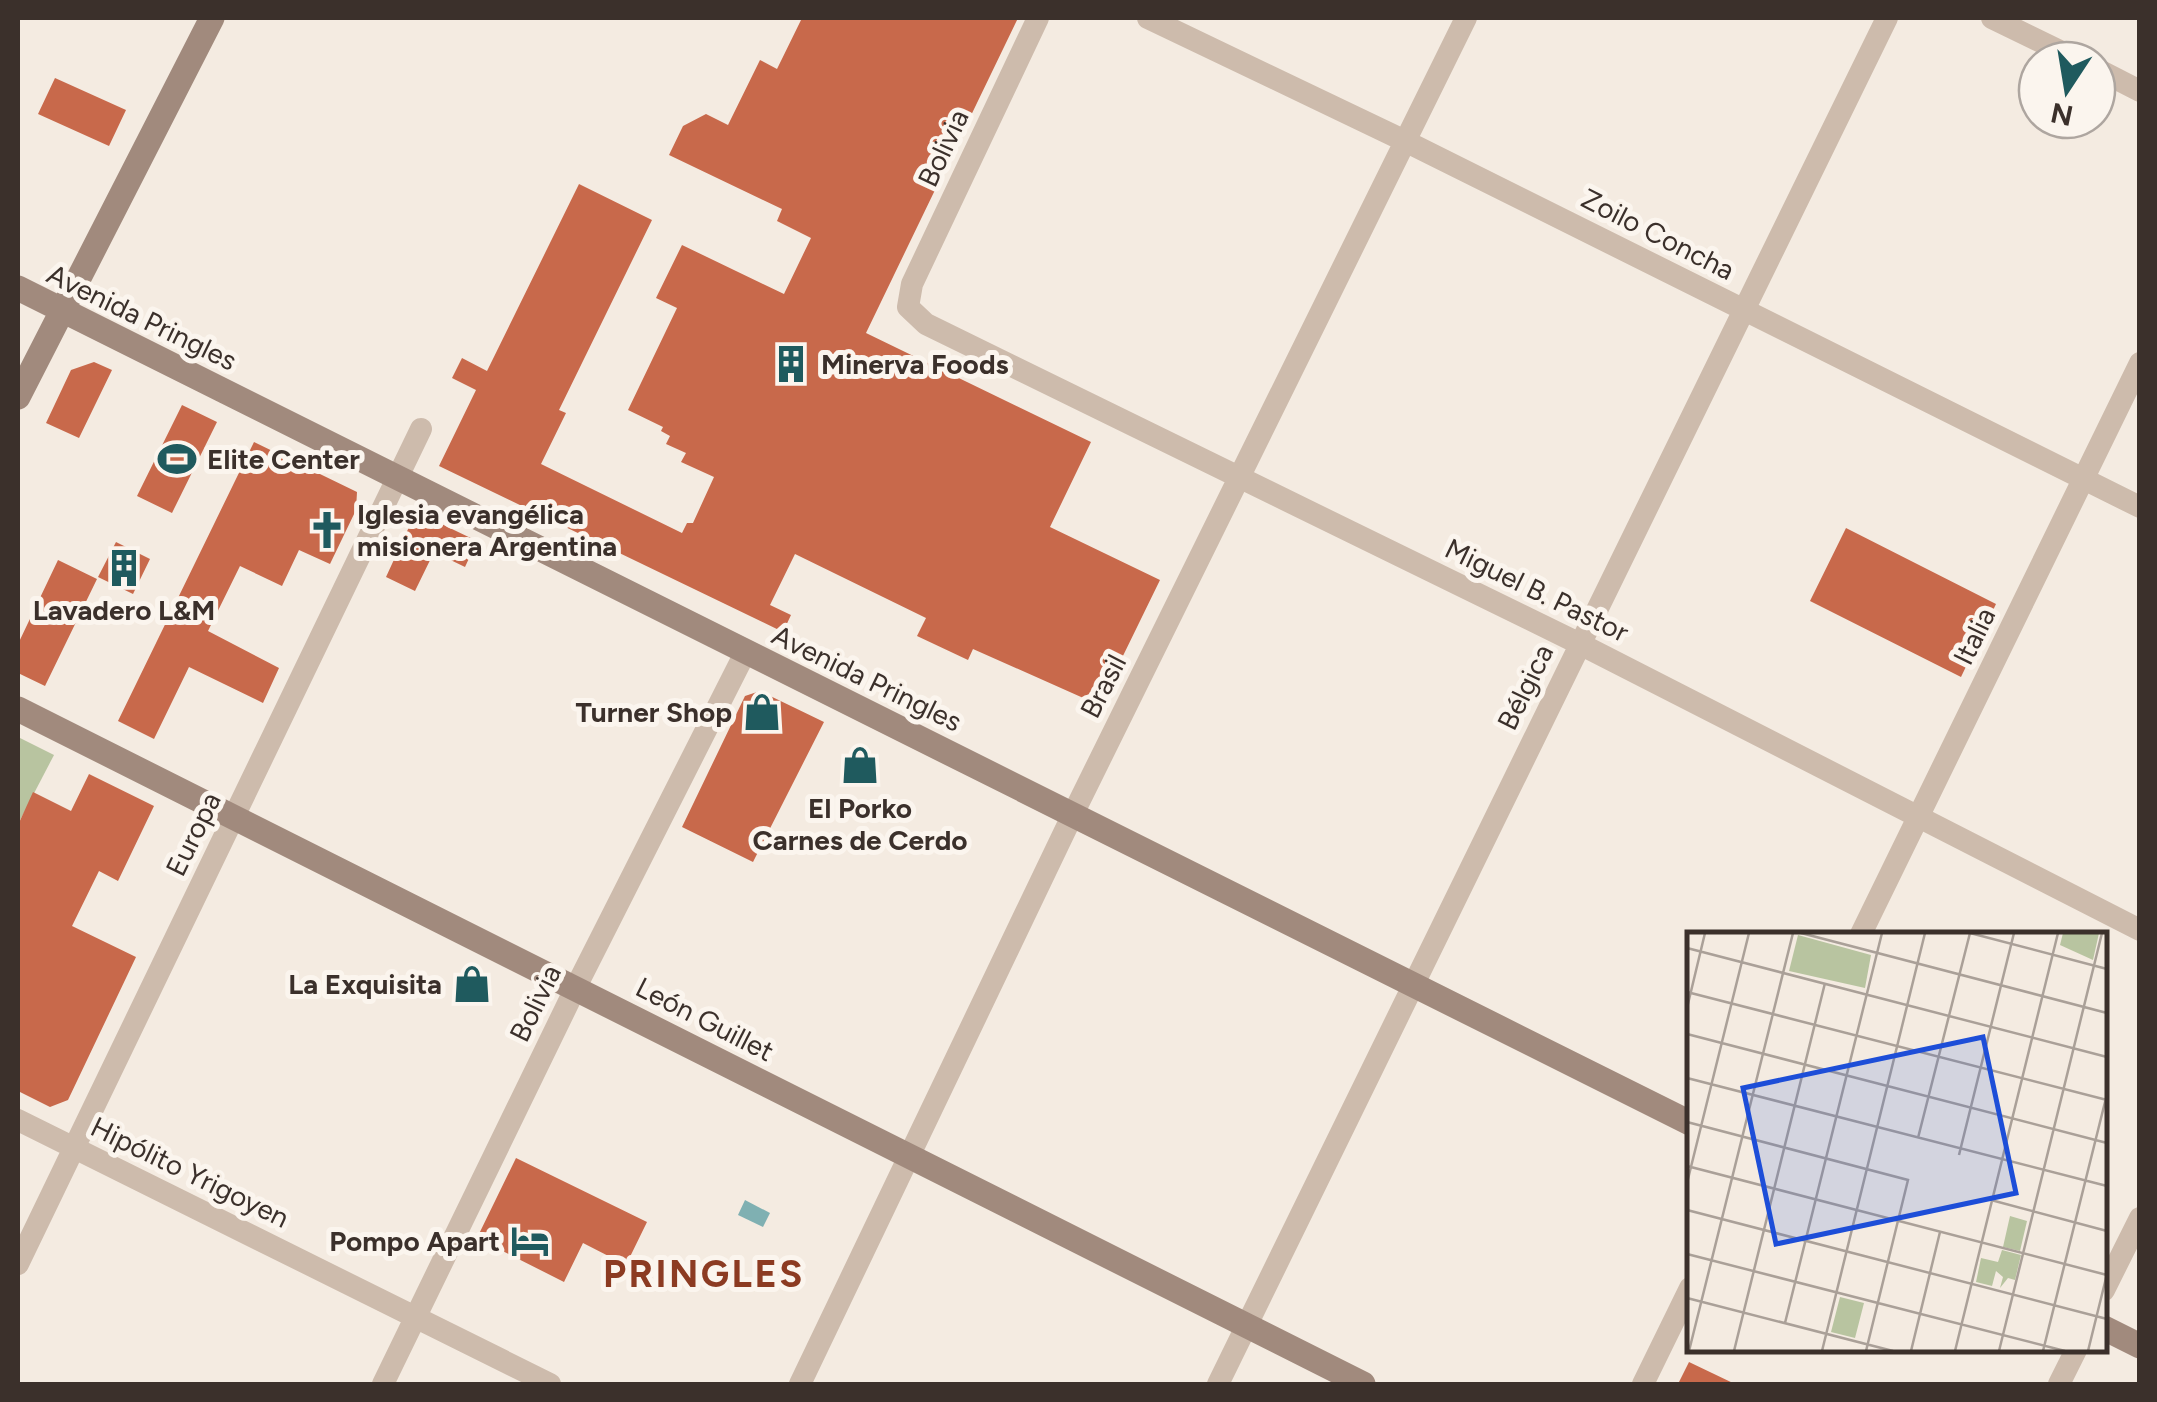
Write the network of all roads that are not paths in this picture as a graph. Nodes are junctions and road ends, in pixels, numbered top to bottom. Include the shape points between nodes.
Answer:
1 (212, 18) edge
2 (1038, 18) edge
3 (1148, 18) edge
4 (1466, 18) edge
5 (1886, 18) edge
6 (1992, 18) edge
7 (2037, 40) edge
8 (2117, 79) edge
9 (2140, 90) edge
10 (1406, 141) junction
11 (18, 288) edge
12 (908, 307) joint
13 (60, 309) junction
14 (1746, 312) junction
15 (2140, 363) edge
16 (18, 397) edge
17 (421, 430) dead end
18 (399, 478) junction
19 (1240, 479) junction
20 (2084, 480) junction
21 (2140, 507) edge
22 (1580, 644) junction
23 (746, 651) junction
24 (18, 709) edge
25 (1073, 814) junction
26 (235, 816) junction
27 (1919, 816) junction
28 (2140, 930) edge
29 (1862, 932) edge
30 (1412, 983) junction
31 (576, 987) junction
32 (18, 1120) edge
33 (1687, 1121) edge
34 (74, 1148) junction
35 (908, 1157) junction
36 (2140, 1218) edge
37 (18, 1264) edge
38 (2107, 1284) edge
39 (1687, 1294) edge
40 (416, 1318) junction
41 (1246, 1327) junction
42 (2107, 1330) edge
43 (2140, 1346) edge
44 (2075, 1352) edge
45 (383, 1384) edge
46 (550, 1384) edge
47 (800, 1384) edge
48 (1218, 1384) edge
49 (1364, 1384) edge
50 (1643, 1384) edge
51 (2059, 1384) edge

1 - 13 main road
2 - 12 street, Bolivia via 912,284
3 - 10 street, Zoilo Concha
4 - 10 street, Brasil
5 - 14 street, Bélgica
6 - 7 street
8 - 9 street
10 - 14 street, Zoilo Concha
10 - 19 street, Brasil
11 - 13 main road, Avenida Pringles
12 - 19 street, Miguel B. Pastor via 926,324
13 - 16 main road
13 - 18 main road, Avenida Pringles
14 - 20 street, Zoilo Concha
14 - 22 street, Bélgica
15 - 20 street, Italia
17 - 18 street, Europa
18 - 23 main road, Avenida Pringles
18 - 26 street, Europa
19 - 22 street, Miguel B. Pastor
19 - 25 street, Brasil
20 - 21 street, Zoilo Concha
20 - 27 street, Italia
22 - 27 street, Miguel B. Pastor
22 - 30 street, Bélgica
23 - 25 main road, Avenida Pringles
23 - 31 street, Bolivia
24 - 26 main road, León Guillet
25 - 30 main road, Avenida Pringles
25 - 35 street, Brasil
26 - 31 main road, León Guillet
26 - 34 street, Europa
27 - 28 street, Miguel B. Pastor
27 - 29 street, Italia
30 - 33 main road, Avenida Pringles
30 - 41 street, Bélgica
31 - 35 main road, León Guillet
31 - 40 street, Bolivia
32 - 34 street, Hipólito Yrigoyen
34 - 37 street, Europa
34 - 40 street, Hipólito Yrigoyen
35 - 41 main road, León Guillet
35 - 47 street, Brasil
36 - 38 street
39 - 50 street
40 - 45 street, Bolivia
40 - 46 street, Hipólito Yrigoyen
41 - 48 street, Bélgica
41 - 49 main road, León Guillet
42 - 43 main road
44 - 51 street

